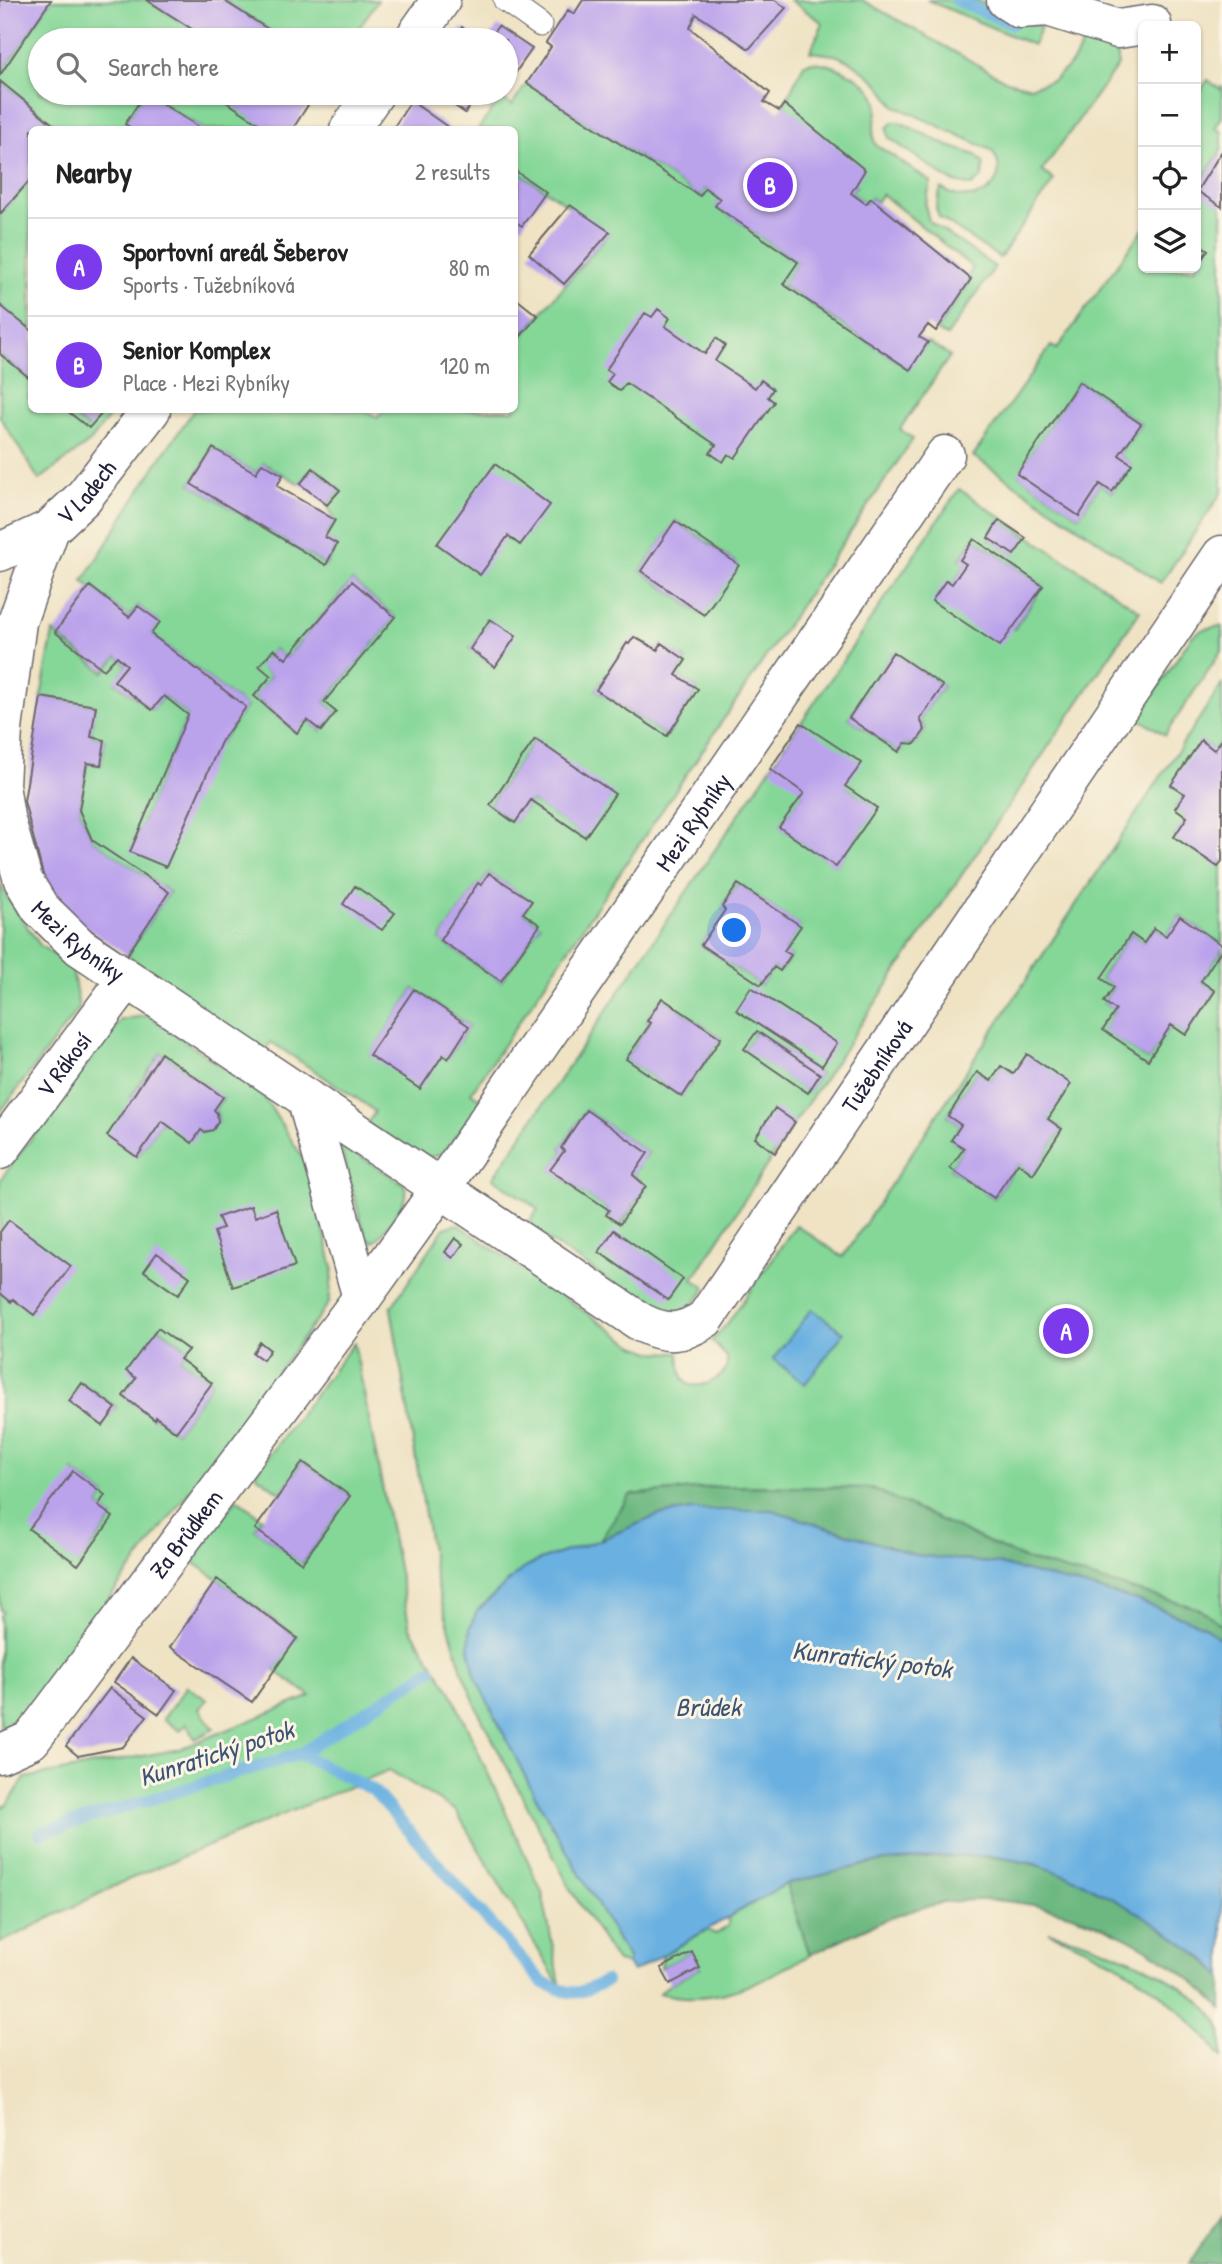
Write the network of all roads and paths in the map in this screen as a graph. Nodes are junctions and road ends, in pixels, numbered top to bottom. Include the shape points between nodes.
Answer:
1 (441, 0) edge
2 (505, 0) edge
3 (1006, 0) edge
4 (540, 25) dead end
5 (1138, 26) edge
6 (421, 28) edge
7 (367, 105) edge
8 (352, 126) edge
9 (149, 413) edge
10 (945, 455) dead end
11 (50, 529) junction
12 (0, 552) edge
13 (1222, 555) edge
14 (127, 979) junction
15 (306, 1098) junction
16 (0, 1150) edge
17 (441, 1188) junction
18 (362, 1298) junction
19 (0, 1754) edge

1 - 6 street
2 - 4 lane
3 - 5 street via 1020,9 1048,7 1118,29
7 - 8 street
9 - 11 street, V Ladech via 83,498
10 - 17 street, Mezi Rybníky
11 - 12 street, V Ladech
11 - 14 street, Mezi Rybníky via 17,622 3,729 2,803 31,896 80,947
13 - 17 street, Tužebníková via 705,1319 677,1332 659,1331 642,1323
14 - 15 street, Mezi Rybníky
14 - 16 street, V Rákosí
15 - 17 street, Mezi Rybníky
15 - 18 street
17 - 18 street, Mezi Rybníky
18 - 19 street, Za Brůdkem via 31,1740

